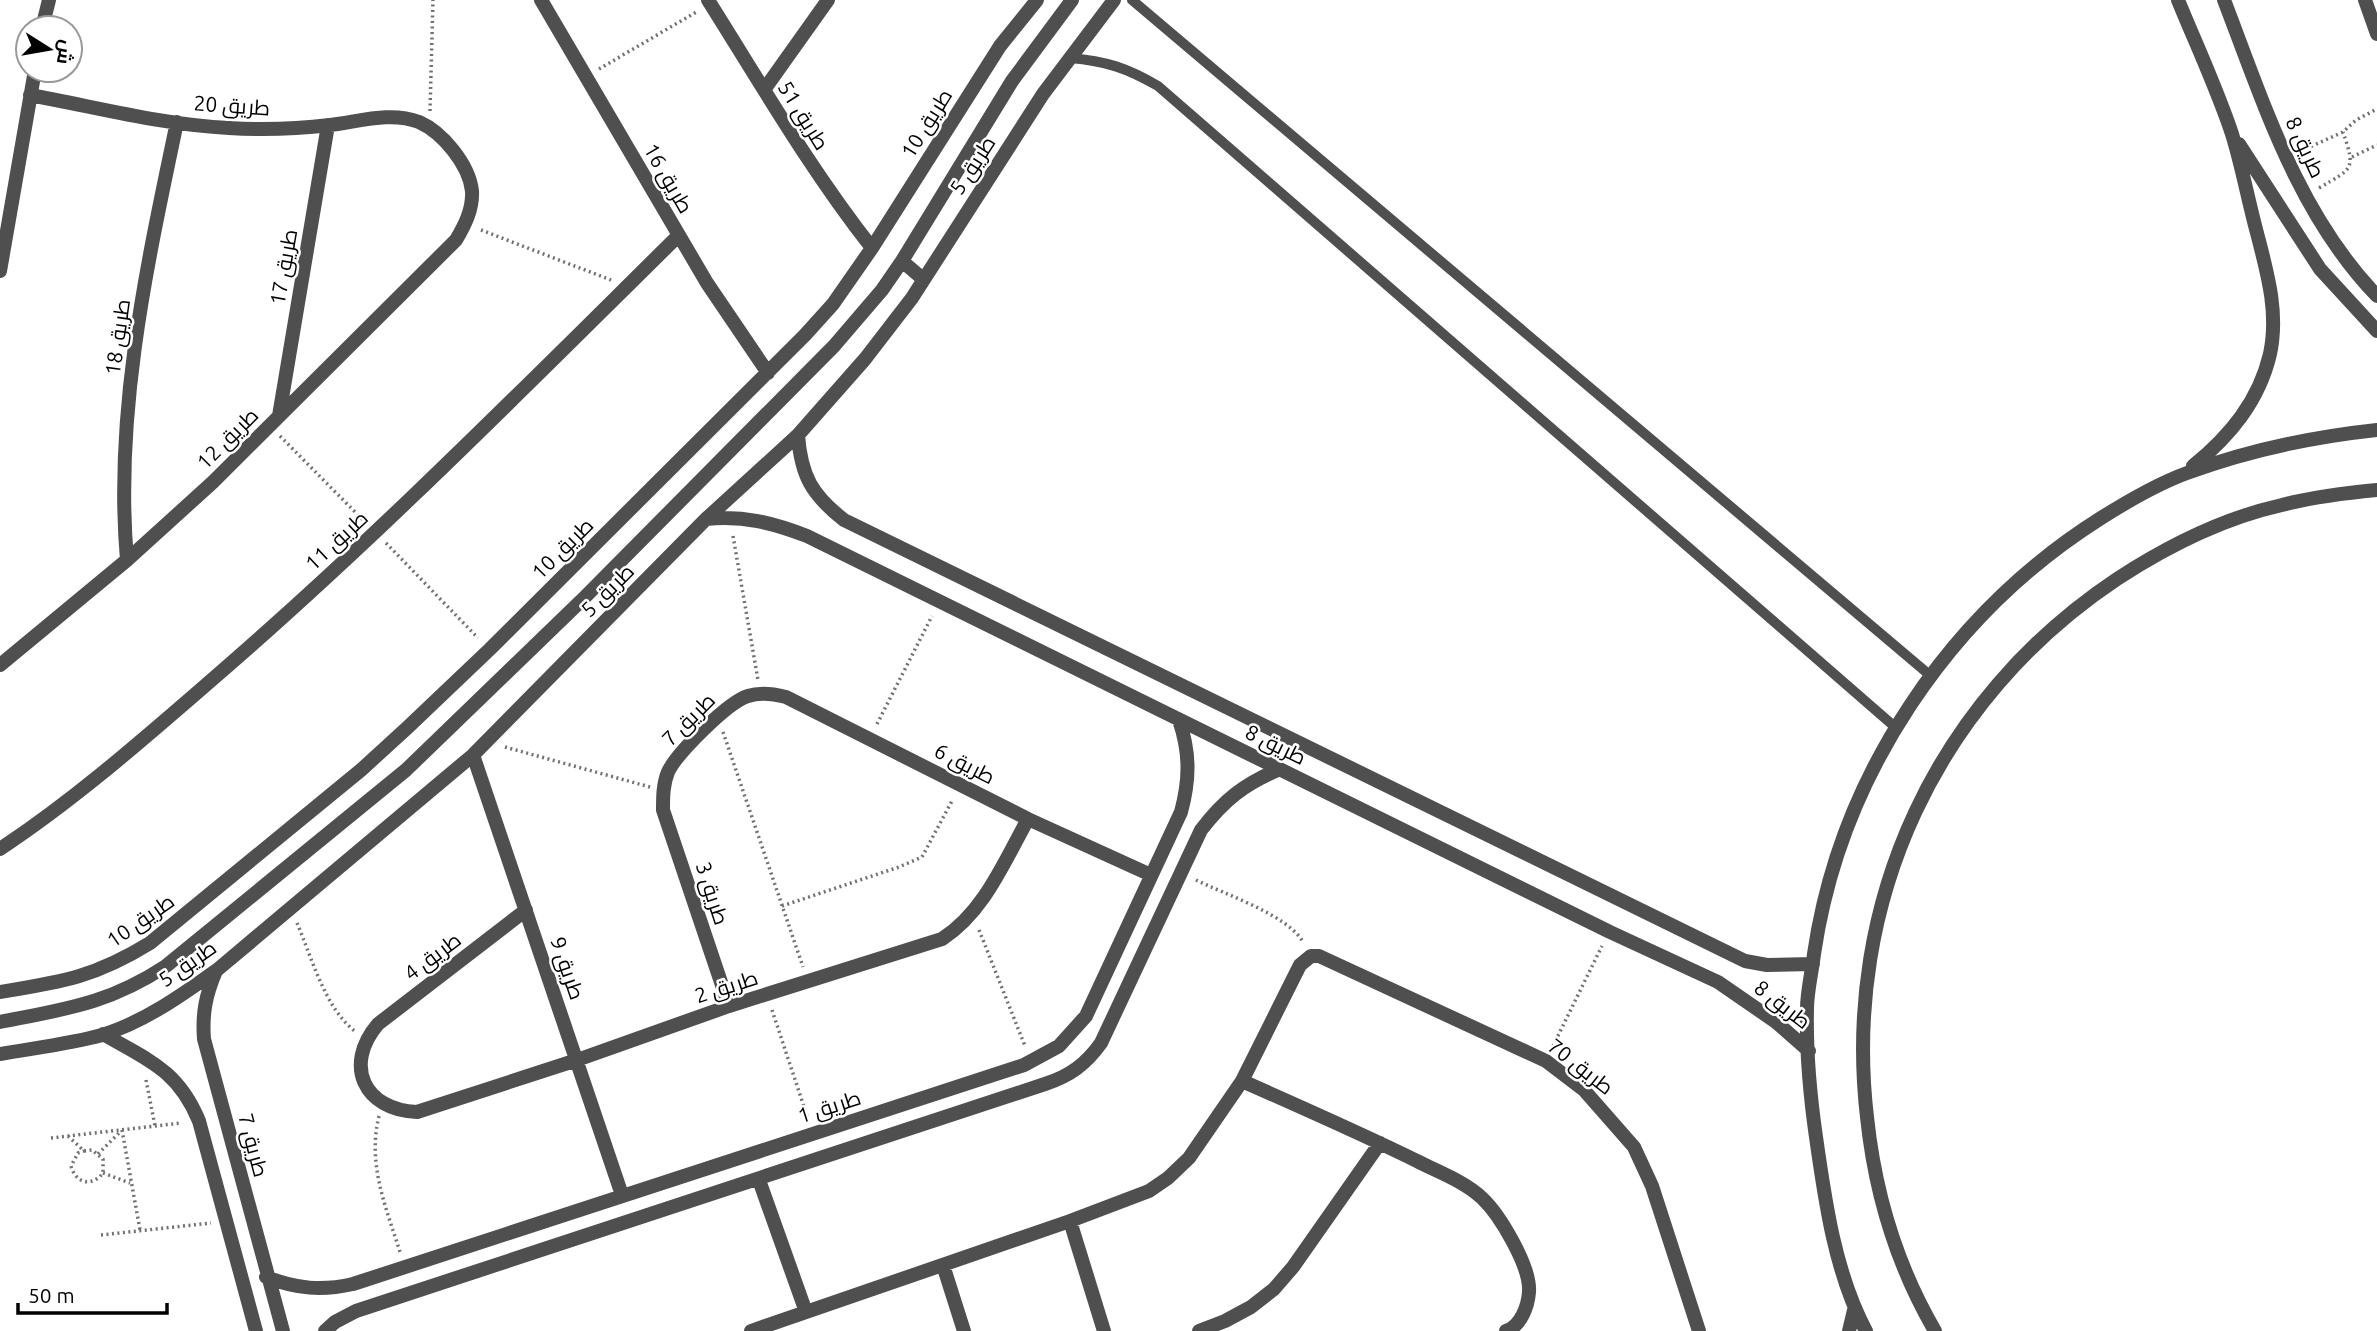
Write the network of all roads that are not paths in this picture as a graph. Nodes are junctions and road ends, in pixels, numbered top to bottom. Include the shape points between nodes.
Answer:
1 (541, 0) edge
2 (828, 0) edge
3 (1037, 0) edge
4 (1072, 0) edge
5 (1114, 0) edge
6 (1132, 0) edge
7 (2178, 0) edge
8 (2224, 0) edge
9 (709, 2) edge
10 (2370, 7) edge
11 (2377, 34) edge
12 (1070, 58) junction
13 (32, 84) edge
14 (764, 90) junction
15 (30, 94) junction
16 (177, 122) junction
17 (328, 125) junction
18 (2232, 134) junction
19 (466, 224) joint
20 (678, 236) junction
21 (873, 248) junction
22 (902, 261) junction
23 (0, 271) edge
24 (923, 279) junction
25 (2377, 296) edge
26 (2377, 331) edge
27 (768, 373) junction
28 (279, 416) junction
29 (2377, 430) edge
30 (797, 435) junction
31 (2184, 474) junction
32 (2377, 490) edge
33 (706, 519) junction
34 (127, 560) junction
35 (0, 665) edge
36 (1932, 677) junction
37 (760, 694) joint
38 (1179, 720) junction
39 (1895, 727) junction
40 (474, 755) junction
41 (1280, 769) junction
42 (663, 791) joint
43 (1028, 819) junction
44 (0, 849) edge
45 (1150, 875) junction
46 (526, 911) junction
47 (1813, 964) junction
48 (217, 970) junction
49 (0, 992) edge
50 (729, 1006) junction
51 (0, 1022) edge
52 (103, 1034) junction
53 (1809, 1051) junction
54 (0, 1054) edge
55 (577, 1060) junction
56 (1242, 1080) junction
57 (382, 1104) joint
58 (1380, 1143) junction
59 (759, 1180) junction
60 (622, 1195) junction
61 (1070, 1221) junction
62 (943, 1265) junction
63 (266, 1277) junction
64 (1854, 1310) junction
65 (806, 1312) junction
66 (256, 1331) edge
67 (282, 1331) edge
68 (325, 1331) edge
69 (751, 1331) edge
70 (964, 1331) edge
71 (1104, 1331) edge
72 (1199, 1331) edge
73 (1506, 1331) edge
74 (1699, 1331) edge
75 (1849, 1331) edge
76 (1866, 1331) edge
77 (1936, 1331) edge

1 - 20 street, طريق 16
2 - 14 street
3 - 21 street, طريق 10 via 1000,46
4 - 22 street, طريق 5 via 1013,82
5 - 12 street, طريق 5
6 - 36 lane
7 - 18 street
8 - 25 street, طريق 8 via 2305,196
9 - 14 street, طريق 51
10 - 11 street
12 - 24 street, طريق 5
12 - 39 lane via 1131,70 1158,86
13 - 15 street
14 - 21 street, طريق 51 via 834,200
15 - 16 street, طريق 20
15 - 23 street
16 - 17 street, طريق 20 via 227,128
16 - 34 street, طريق 18 via 135,345 123,457
17 - 19 street, طريق 20 via 386,117 430,127 454,152 472,189
17 - 28 street, طريق 17
18 - 26 street via 2320,269
18 - 31 street via 2270,284 2274,315 2270,352 2259,388 2240,421
19 - 28 street, طريق 12 via 456,240
20 - 27 street, طريق 16
20 - 44 street, طريق 11 via 376,533 71,800
21 - 27 street, طريق 10 via 833,304
22 - 24 street
22 - 51 street, طريق 5 via 834,346 405,770 141,982 88,1004
24 - 30 street, طريق 5 via 887,332
27 - 49 street, طريق 10 via 397,737 150,943 95,973
28 - 34 street, طريق 12
29 - 31 street via 2324,435 2253,451
30 - 33 street, طريق 5
30 - 47 street, طريق 8 via 809,484 824,505 844,520 1745,961
31 - 36 street via 2126,503 2050,554 1973,625
32 - 77 street via 2279,505 2210,529 2145,561 2084,601 2029,649 1981,703 1939,763 1906,828 1885,889 1863,1016 1863,1080 1880,1199 1896,1252
33 - 38 street, طريق 8 via 757,520 807,536
33 - 40 street, طريق 5
34 - 35 street, طريق 12
36 - 39 street
37 - 42 street, طريق 7 via 734,703 677,757
37 - 43 street, طريق 6 via 786,697
38 - 41 street, طريق 8
38 - 45 street, طريق 1 via 1187,742 1187,789 1181,812
39 - 47 street via 1847,825 1830,877
40 - 46 street, طريق 9
40 - 48 street, طريق 5
41 - 53 street, طريق 8 via 1718,982
41 - 59 street via 1235,793 1201,830 1101,1043 1078,1069
42 - 50 street, طريق 3 via 663,810
43 - 45 street, طريق 6
43 - 50 street, طريق 2 via 973,914 942,939
45 - 60 street, طريق 1 via 1086,1016 1059,1046 1031,1061
46 - 55 street, طريق 9
46 - 57 street, طريق 4 via 378,1024 366,1038 360,1056 362,1074 369,1091
47 - 53 street via 1807,1007
48 - 52 street, طريق 5 via 167,1003
48 - 63 street, طريق 7 via 202,1015 204,1039
50 - 55 street, طريق 2
52 - 54 street, طريق 5
52 - 66 street via 161,1067 190,1100
53 - 64 street via 1822,1182
55 - 57 street, طريق 2 via 417,1112
55 - 60 street, طريق 9
56 - 58 street
56 - 61 street via 1189,1158 1168,1178 1149,1191
56 - 74 street, طريق 70 via 1300,965 1311,956 1546,1061 1584,1090 1634,1147 1652,1186
58 - 72 street via 1274,1289 1251,1307
58 - 73 street via 1455,1180 1482,1198 1500,1222 1529,1284 1522,1317
59 - 65 street
59 - 68 street via 356,1311
60 - 63 street, طريق 1 via 353,1284 331,1289 298,1287
61 - 62 street
61 - 71 street
62 - 65 street
62 - 70 street
63 - 67 street, طريق 7
64 - 75 street
64 - 76 street
65 - 69 street

